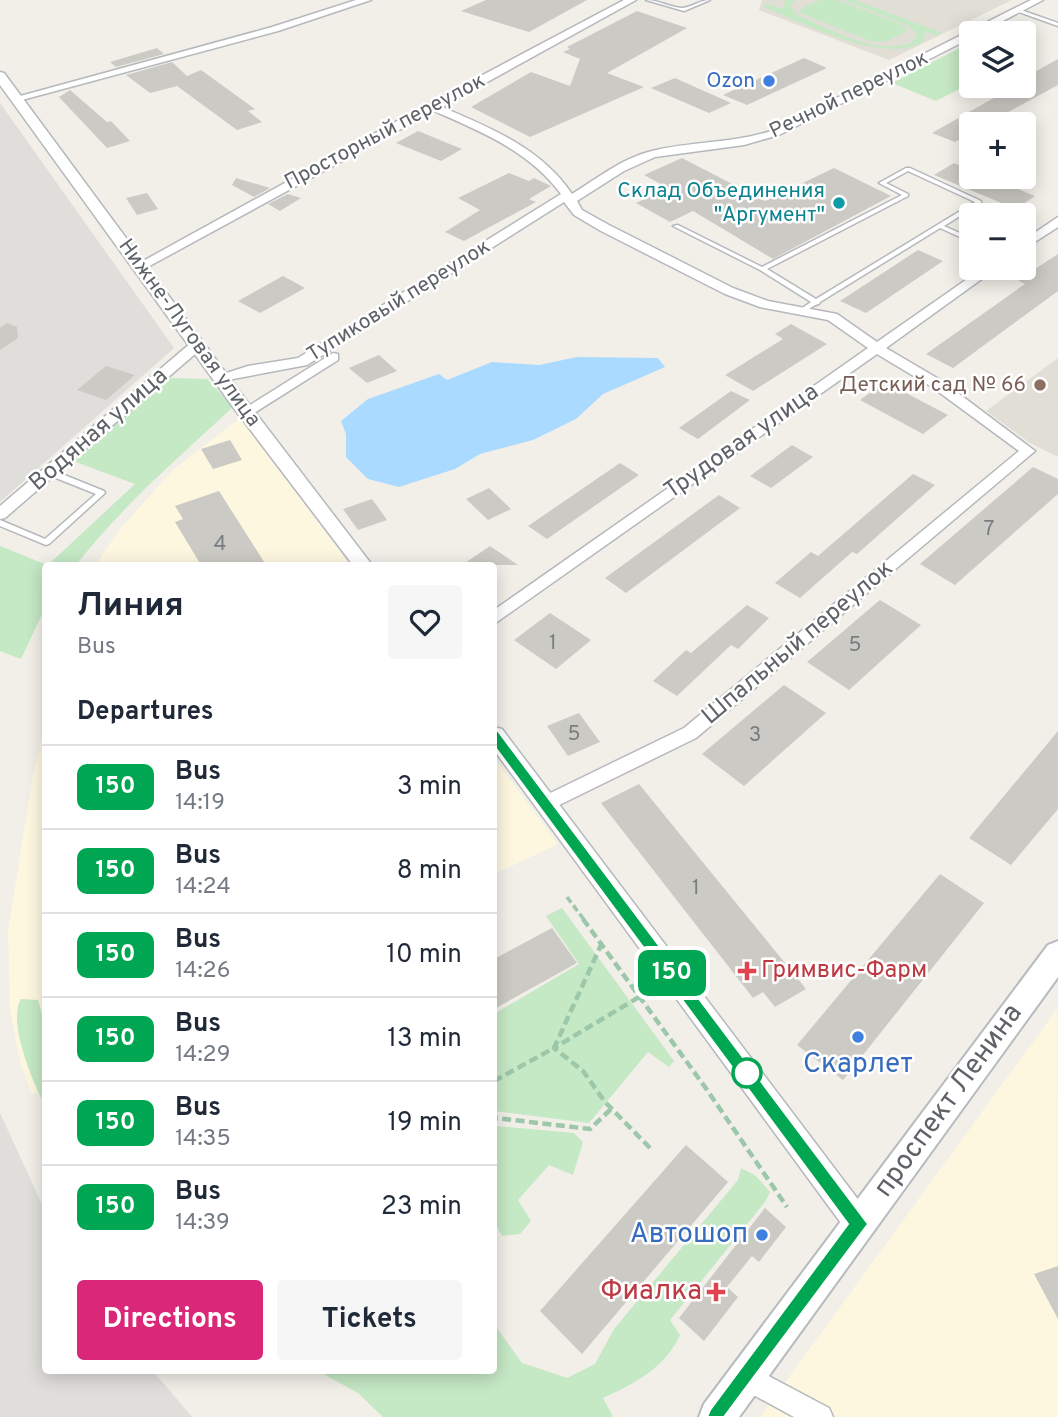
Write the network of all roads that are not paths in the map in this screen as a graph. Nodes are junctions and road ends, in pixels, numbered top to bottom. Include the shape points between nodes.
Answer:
1 (366, 0) edge
2 (631, 0) edge
3 (648, 0) edge
4 (708, 0) edge
5 (1038, 0) edge
6 (1018, 10) junction
7 (997, 21) edge
8 (1058, 25) edge
9 (959, 41) edge
10 (0, 76) edge
11 (18, 98) junction
12 (432, 106) junction
13 (569, 201) junction
14 (1058, 221) edge
15 (676, 226) dead end
16 (940, 226) junction
17 (959, 235) edge
18 (1036, 237) edge
19 (139, 266) junction
20 (762, 269) junction
21 (974, 280) edge
22 (817, 303) junction
23 (801, 312) junction
24 (197, 345) junction
25 (876, 348) junction
26 (222, 379) junction
27 (246, 412) junction
28 (49, 472) junction
29 (0, 514) edge
30 (0, 523) edge
31 (361, 562) edge
32 (497, 616) edge
33 (497, 739) edge
34 (547, 803) junction
35 (1058, 954) edge
36 (859, 1224) junction
37 (747, 1377) junction
38 (717, 1417) edge
39 (820, 1417) edge

1 - 11 street
2 - 12 street, Просторный переулок
3 - 4 lane via 684,10
5 - 6 street, Речной переулок
6 - 7 street, Речной переулок
6 - 8 lane
9 - 13 street, Речной переулок via 775,133 715,148 646,156
10 - 11 street, Нижне-Луговая улица
11 - 19 street, Нижне-Луговая улица
12 - 13 street via 504,138 537,161
12 - 19 street, Просторный переулок
13 - 23 street via 605,228 729,291
13 - 26 street, Тупиковый переулок via 302,362 247,370
13 - 27 street, Тупиковый переулок
14 - 18 street
15 - 20 lane
16 - 17 lane
16 - 20 lane via 979,202 908,169 882,183 906,195
16 - 22 lane
19 - 24 street, Нижне-Луговая улица
20 - 22 lane
21 - 25 street, Трудовая улица
22 - 23 lane
23 - 25 street via 832,317
24 - 26 street, Нижне-Луговая улица
24 - 28 street, Водяная улица
25 - 32 street, Трудовая улица
25 - 34 street, Шпальный переулок via 937,384 1028,451 690,733
26 - 27 street, Нижне-Луговая улица
27 - 31 street, Нижне-Луговая улица
28 - 29 street, Водяная улица
28 - 30 lane via 101,493 46,542
33 - 34 street
34 - 36 street
35 - 36 main road, проспект Ленина
36 - 37 main road, проспект Ленина
37 - 38 main road, проспект Ленина
37 - 39 street

